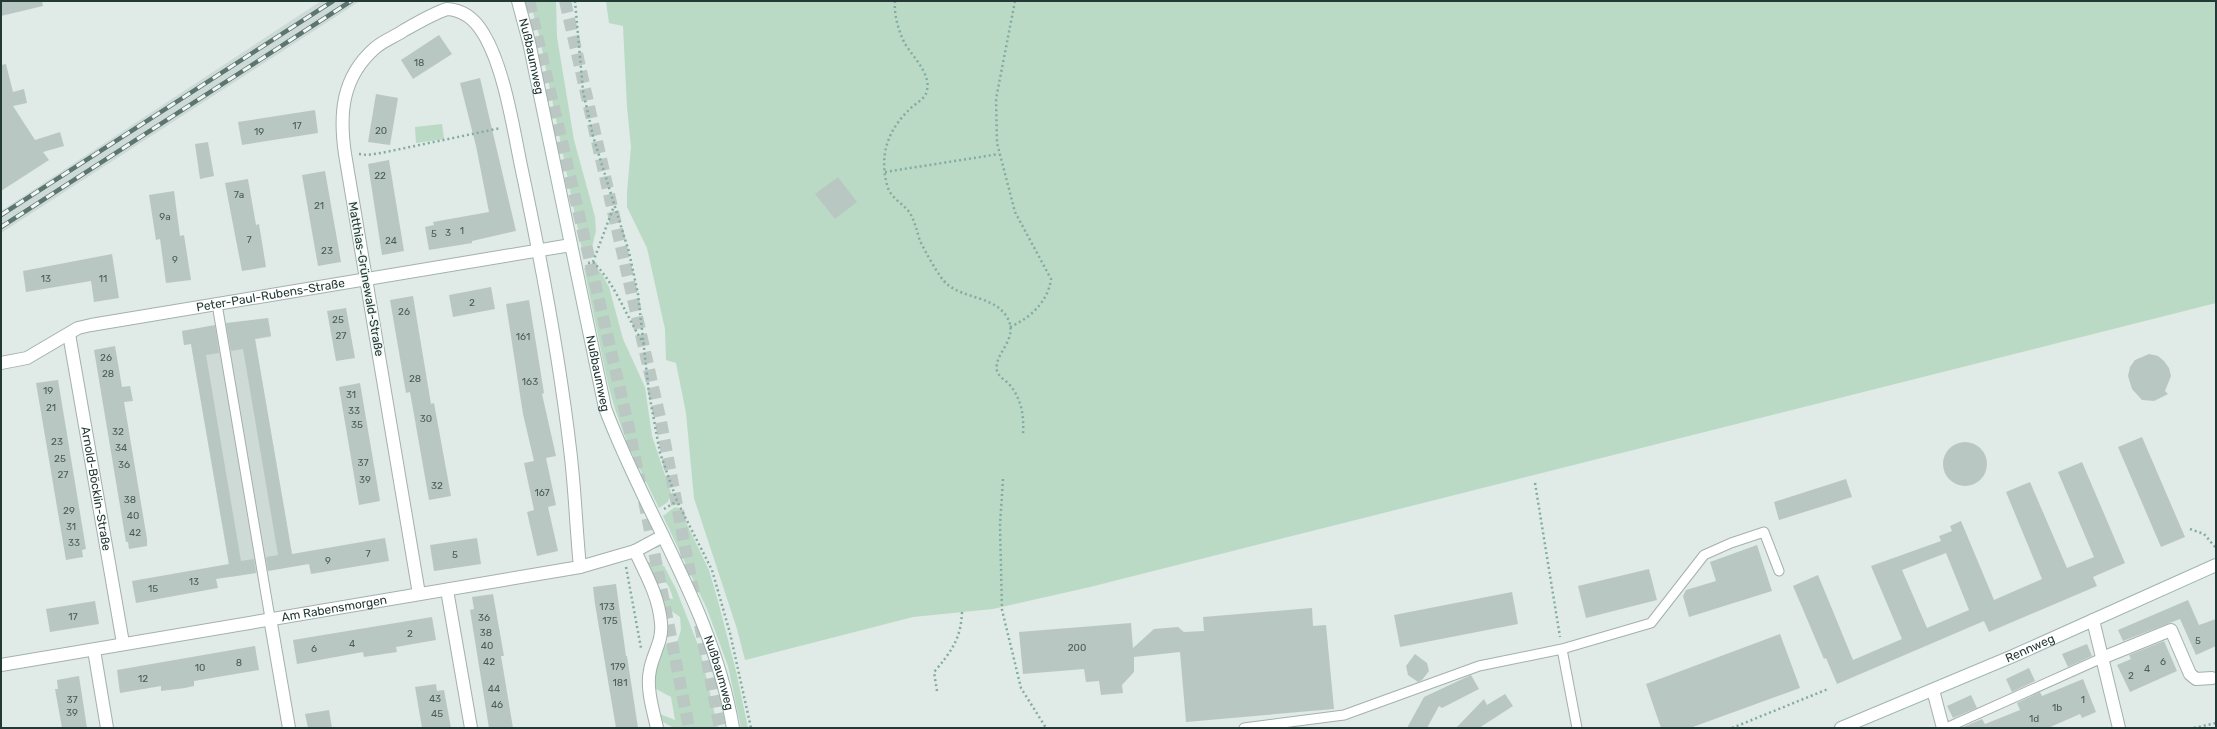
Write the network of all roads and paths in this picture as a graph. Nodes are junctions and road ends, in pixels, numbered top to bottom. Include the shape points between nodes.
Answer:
1 (518, 1) edge
2 (574, 1) edge
3 (895, 1) edge
4 (1015, 1) edge
5 (512, 125) junction
6 (345, 154) junction
7 (999, 154) junction
8 (885, 172) junction
9 (614, 205) junction
10 (571, 245) junction
11 (539, 250) junction
12 (593, 262) junction
13 (575, 266) junction
14 (366, 278) junction
15 (217, 304) junction
16 (1010, 327) junction
17 (69, 334) junction
18 (644, 345) junction
19 (1, 363) edge
20 (1023, 435) dead end
21 (1003, 478) dead end
22 (1535, 483) dead end
23 (2190, 529) dead end
24 (663, 536) junction
25 (2216, 548) edge
26 (635, 551) junction
27 (623, 555) junction
28 (2216, 565) edge
29 (580, 567) junction
30 (1779, 571) dead end
31 (447, 590) junction
32 (419, 594) junction
33 (962, 612) dead end
34 (270, 618) junction
35 (2093, 620) junction
36 (123, 643) junction
37 (641, 648) dead end
38 (1562, 649) junction
39 (94, 650) junction
40 (2102, 658) junction
41 (1, 665) edge
42 (2212, 678) dead end
43 (1828, 689) dead end
44 (1933, 690) junction
45 (937, 691) dead end
46 (2216, 723) edge
47 (107, 728) edge
48 (289, 728) edge
49 (470, 728) edge
50 (657, 728) edge
51 (733, 728) edge
52 (751, 728) edge
53 (1046, 728) edge
54 (1244, 728) edge
55 (1577, 728) edge
56 (1732, 728) edge
57 (1841, 728) edge
58 (1945, 728) edge
59 (2120, 728) edge
60 (2194, 728) edge

1 - 10 street, Nußbaumweg
2 - 9 path via 583,91 593,136
3 - 8 path via 898,28 928,84 923,98 904,115 890,133 884,156
4 - 7 path via 996,99
5 - 6 path via 382,153
5 - 6 street, Matthias-Grünewald-Straße via 495,62 483,33 468,15 458,10 441,11 376,47 361,62 344,94 341,115
5 - 11 street
6 - 14 street, Matthias-Grünewald-Straße
7 - 8 path
7 - 16 path via 1015,212 1051,279 1036,310 1026,319
8 - 16 path via 892,196 909,212 940,279 956,290 995,306 1007,317
9 - 12 path
9 - 18 path via 629,252 638,294
10 - 11 street, Peter-Paul-Rubens-Straße
10 - 13 street, Nußbaumweg
11 - 14 street, Peter-Paul-Rubens-Straße
11 - 29 street via 570,451
12 - 13 path
12 - 18 path via 604,273
13 - 24 street, Nußbaumweg via 605,408 619,446
14 - 15 street, Peter-Paul-Rubens-Straße
14 - 32 street, Matthias-Grünewald-Straße
15 - 17 street, Peter-Paul-Rubens-Straße via 91,325 78,328
15 - 34 lane
16 - 20 path via 1009,342 999,358 997,370 1020,403 1024,413
17 - 19 street, Peter-Paul-Rubens-Straße via 27,358
17 - 36 street, Arnold-Böcklin-Straße
18 - 52 path via 649,393 660,453 677,500 712,570 730,633
21 - 53 path via 1000,525 1002,610 1021,688
22 - 38 path
23 - 25 path via 2204,534
24 - 26 street, Am Rabensmorgen
24 - 51 street, Nußbaumweg via 704,623
26 - 27 street, Am Rabensmorgen
26 - 50 street via 656,597 662,624 662,636 650,671 649,685
27 - 29 street, Am Rabensmorgen
27 - 37 path
28 - 35 street, Rennweg
29 - 31 street, Am Rabensmorgen
30 - 38 lane via 1764,532 1731,543 1704,555 1651,623
31 - 32 street, Am Rabensmorgen
31 - 49 street
32 - 34 street, Am Rabensmorgen
33 - 45 path via 962,630 934,672
34 - 36 street, Am Rabensmorgen
34 - 48 street
35 - 40 street
35 - 44 street, Rennweg
36 - 39 street, Am Rabensmorgen
38 - 54 lane via 1479,666 1344,715
38 - 55 lane
39 - 41 street, Am Rabensmorgen
39 - 47 street
40 - 42 street via 2171,630 2190,674 2196,679
40 - 58 lane
40 - 59 street
43 - 56 path
44 - 57 street, Rennweg
44 - 58 street
46 - 60 path

